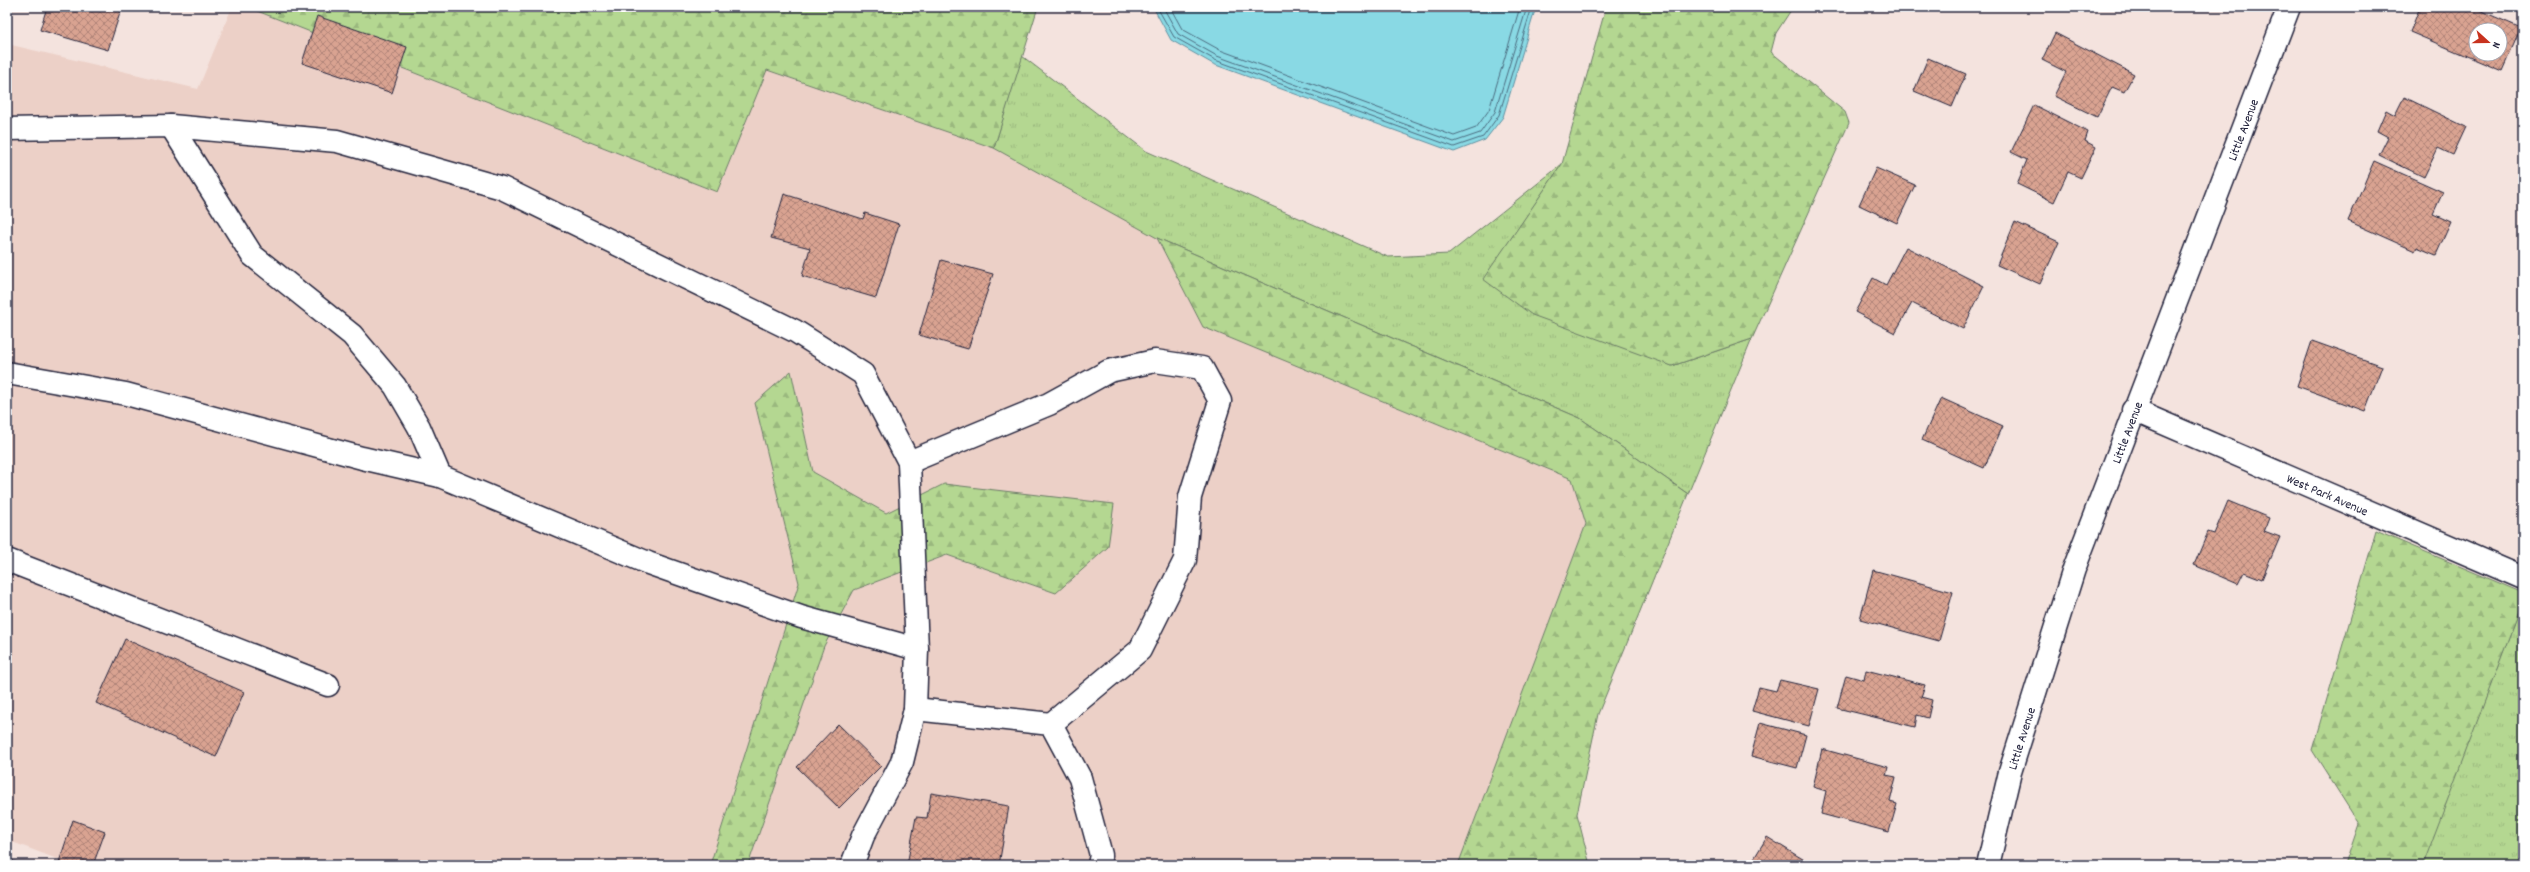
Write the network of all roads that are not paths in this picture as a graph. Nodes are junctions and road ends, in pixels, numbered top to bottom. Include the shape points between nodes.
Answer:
1 (2289, 7) edge
2 (171, 126) junction
3 (7, 129) edge
4 (7, 373) edge
5 (2133, 410) junction
6 (909, 462) junction
7 (440, 476) junction
8 (7, 560) edge
9 (2523, 578) edge
10 (916, 649) junction
11 (328, 685) dead end
12 (915, 709) junction
13 (1050, 724) junction
14 (852, 865) edge
15 (1099, 865) edge
16 (1988, 865) edge

1 - 5 street, Little Avenue
2 - 3 street
2 - 6 street via 337,141 502,188 795,331 863,374
2 - 7 street via 252,255 352,335 395,386 419,426
4 - 7 street via 126,394 362,458
5 - 9 street, West Park Avenue
5 - 16 street, Little Avenue via 2072,577 2010,772
6 - 10 street
6 - 13 street via 1049,404 1109,371 1155,361 1202,368 1220,401 1190,497 1185,560 1140,650
7 - 10 street via 648,563 801,617
8 - 11 street
10 - 12 street
12 - 13 street
12 - 14 street via 902,762 863,836
13 - 15 street via 1080,778 1101,855

